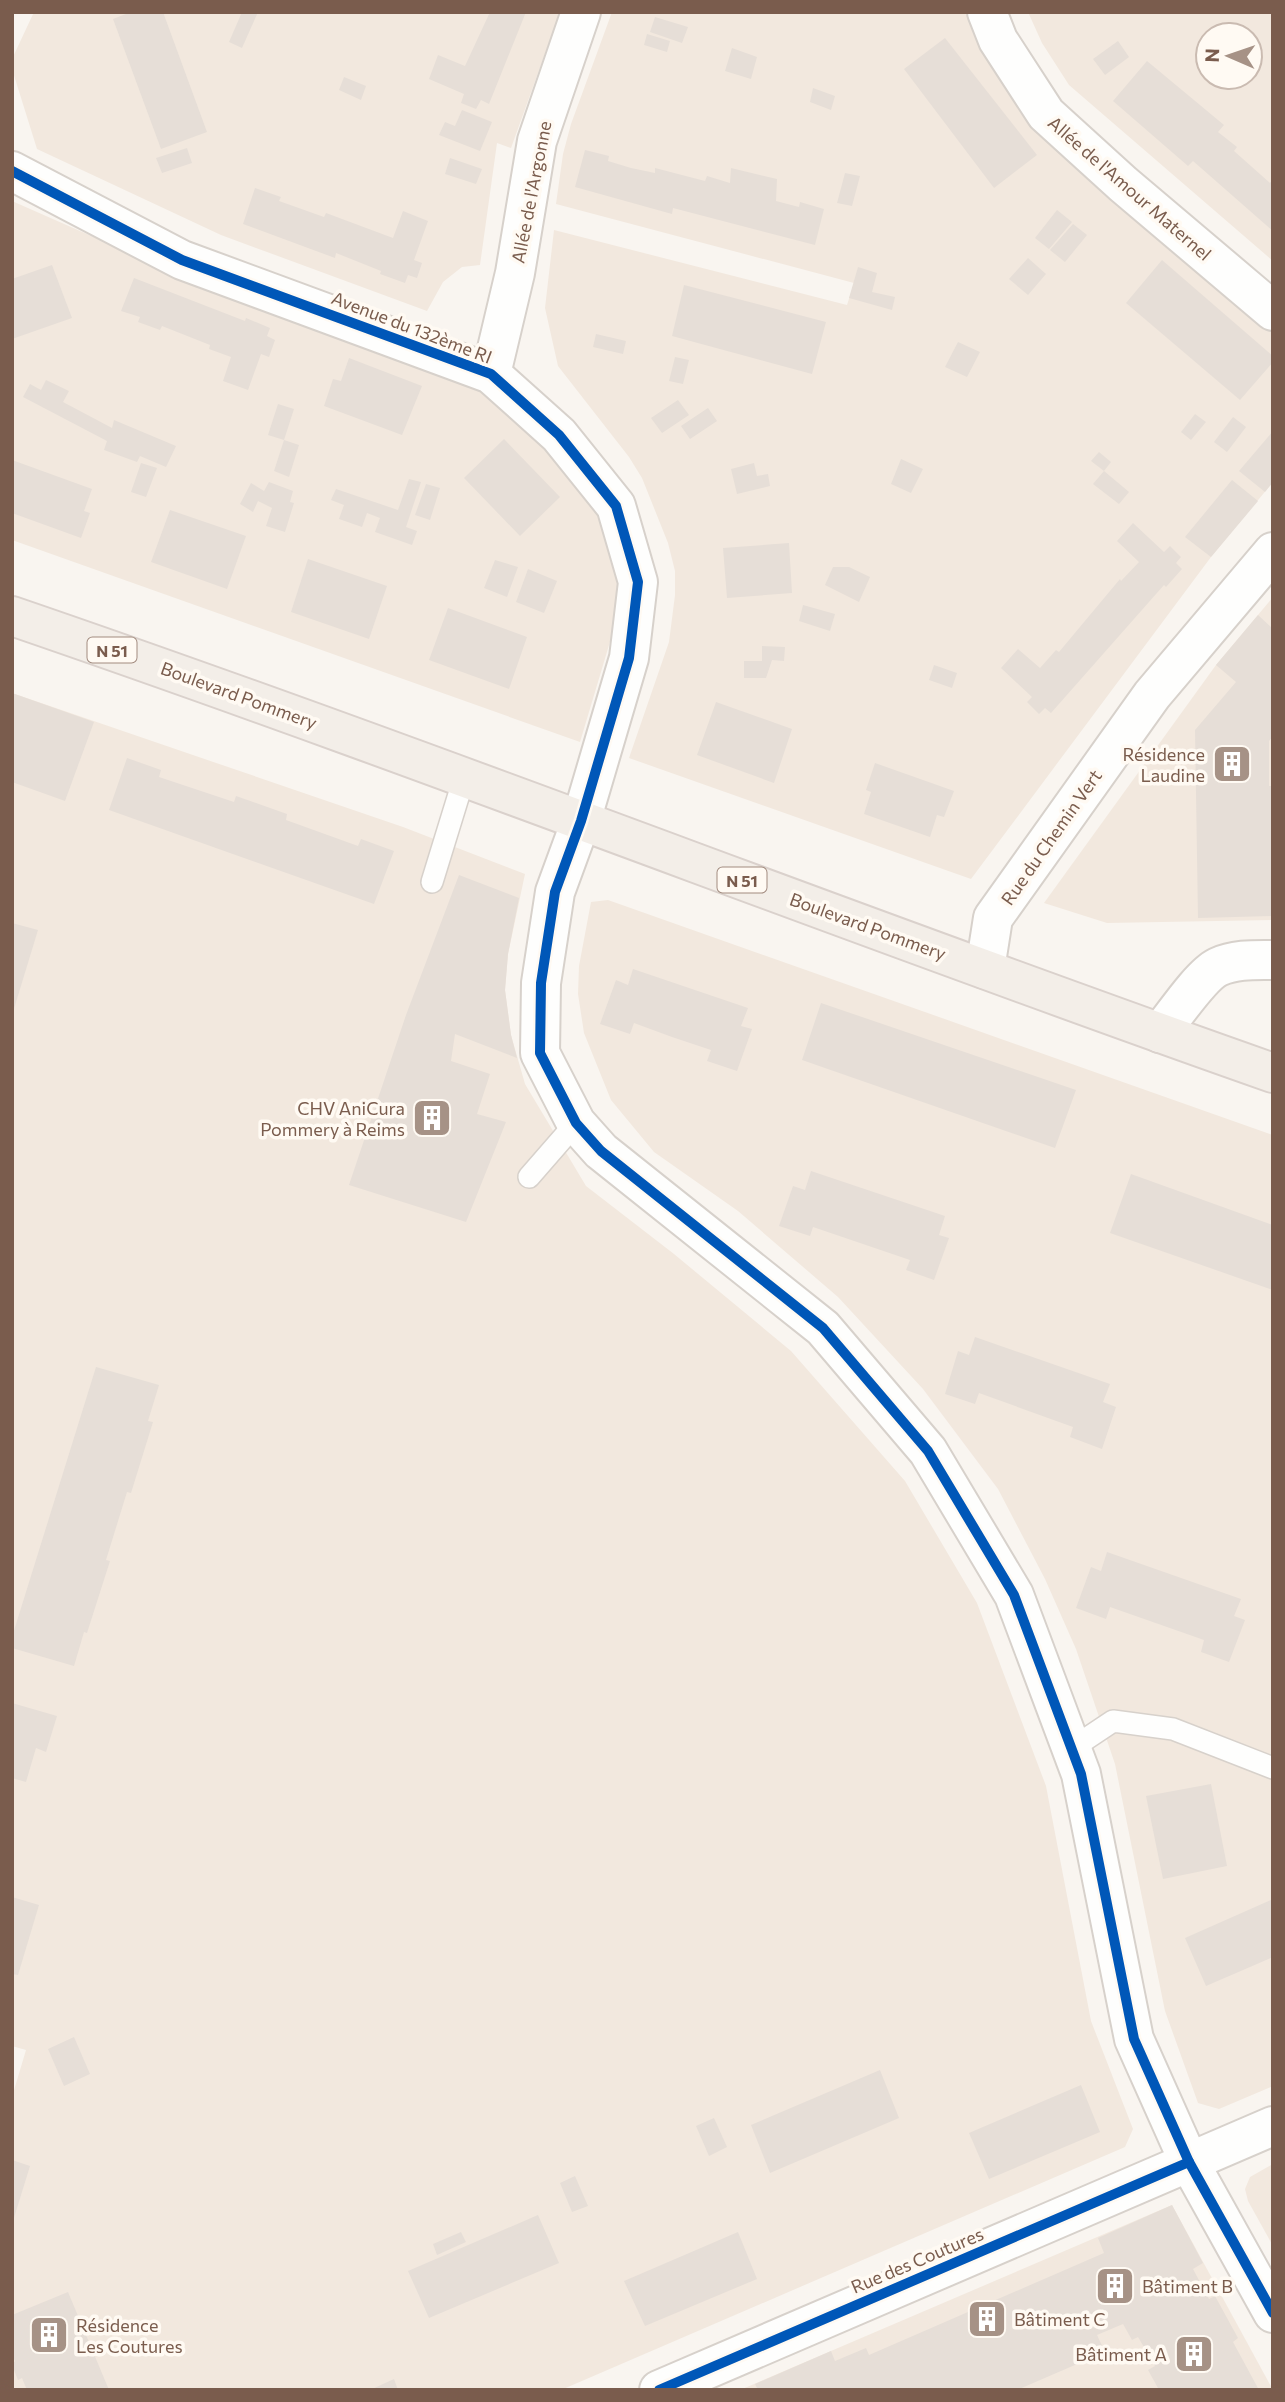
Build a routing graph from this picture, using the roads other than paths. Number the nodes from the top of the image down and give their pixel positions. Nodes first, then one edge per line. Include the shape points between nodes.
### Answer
1 (581, 12) edge
2 (987, 12) edge
3 (12, 171) edge
4 (1273, 311) edge
5 (491, 374) junction
6 (1273, 552) edge
7 (12, 616) edge
8 (464, 778) junction
9 (581, 821) junction
10 (432, 882) dead end
11 (1273, 960) edge
12 (985, 969) junction
13 (1160, 1033) junction
14 (1273, 1073) edge
15 (576, 1123) junction
16 (529, 1177) dead end
17 (1071, 1749) junction
18 (1273, 1768) edge
19 (1273, 2126) edge
20 (1189, 2162) junction
21 (1273, 2313) edge
22 (659, 2390) edge

1 - 5 street, Allée de l'Argonne via 537,141 515,273
2 - 4 street, Allée de l'Amour Maternel via 998,40 1046,114
3 - 5 street, Avenue du 132ème RI via 182,260
5 - 9 street, Avenue du 132ème RI via 559,435 616,506 638,582 629,658
6 - 12 street, Rue du Chemin Vert via 1152,695 993,918
7 - 8 main road, Boulevard Pommery / N 51
8 - 9 main road, Boulevard Pommery / N 51
8 - 10 lane
9 - 12 main road, Boulevard Pommery / N 51
9 - 15 street, Avenue du 132ème RI via 555,892 541,997 540,1052
11 - 13 street via 1244,960 1217,968
12 - 13 main road, Boulevard Pommery / N 51
13 - 14 main road, Boulevard Pommery / N 51
15 - 16 lane
15 - 17 street, Avenue du 132ème RI via 601,1151 823,1328 928,1451 1014,1595
17 - 18 lane via 1114,1721 1173,1729
17 - 20 street, Avenue du 132ème RI via 1081,1774 1134,2039
19 - 20 street, Rue des Coutures
20 - 21 street, Avenue du 132ème RI
20 - 22 street, Rue des Coutures

